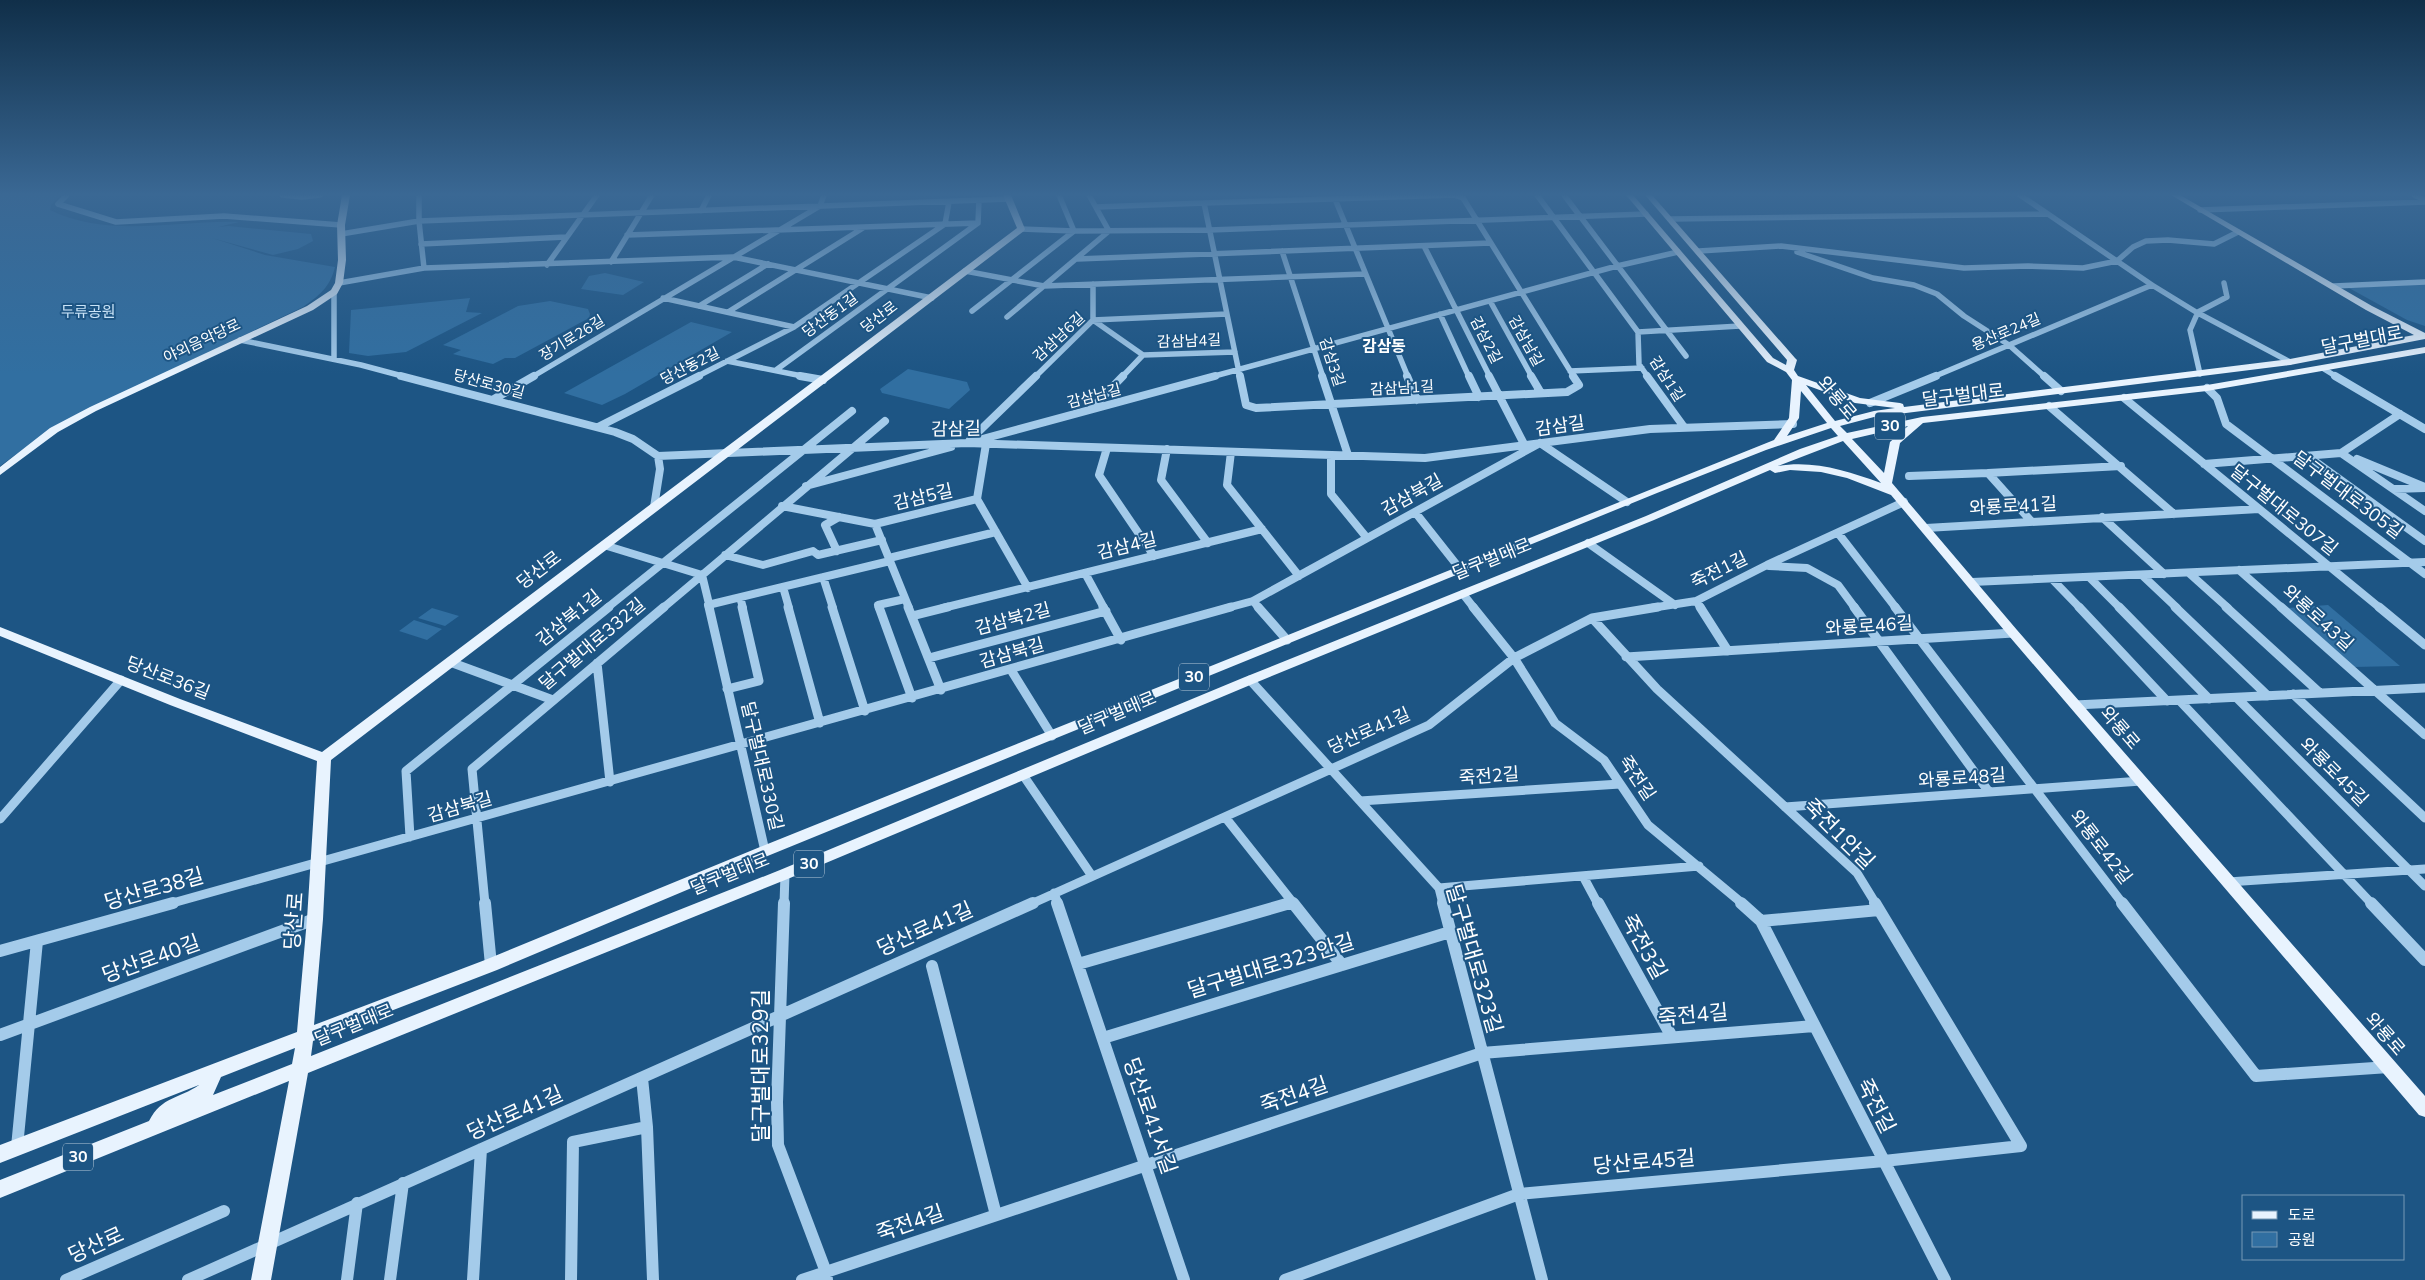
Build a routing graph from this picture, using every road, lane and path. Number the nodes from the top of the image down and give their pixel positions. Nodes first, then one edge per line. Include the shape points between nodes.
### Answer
1 (1214, 254) edge
2 (342, 255) edge
3 (422, 255) edge
4 (553, 255) edge
5 (616, 255) edge
6 (737, 255) edge
7 (820, 255) edge
8 (899, 255) edge
9 (935, 255) edge
10 (987, 255) edge
11 (1044, 255) edge
12 (1081, 255) edge
13 (1194, 255) edge
14 (1283, 255) edge
15 (1357, 255) edge
16 (1429, 255) edge
17 (1497, 255) edge
18 (1581, 255) edge
19 (1609, 255) edge
20 (1666, 255) edge
21 (1680, 255) edge
22 (1702, 255) edge
23 (1806, 255) edge
24 (1854, 255) edge
25 (2108, 255) edge
26 (2124, 255) edge
27 (2278, 255) edge
28 (733, 257) junction
29 (1076, 259) junction
30 (2117, 261) junction
31 (612, 262) junction
32 (768, 264) junction
33 (546, 265) junction
34 (1617, 266) junction
35 (424, 268) junction
36 (796, 270) junction
37 (965, 271) junction
38 (1594, 272) junction
39 (1365, 274) junction
40 (1290, 277) junction
41 (1220, 279) junction
42 (1012, 280) junction
43 (2425, 282) edge
44 (339, 283) junction
45 (858, 283) junction
46 (2224, 283) dead end
47 (1093, 284) junction
48 (2152, 285) junction
49 (1044, 286) junction
50 (2334, 286) junction
51 (888, 289) junction
52 (334, 292) junction
53 (1521, 292) junction
54 (663, 298) junction
55 (932, 298) junction
56 (1490, 301) junction
57 (699, 306) junction
58 (1457, 310) junction
59 (972, 311) dead end
60 (728, 312) junction
61 (2198, 313) junction
62 (1227, 314) junction
63 (1440, 314) junction
64 (1007, 317) dead end
65 (1093, 320) junction
66 (794, 326) junction
67 (1740, 326) junction
68 (1388, 329) junction
69 (1667, 331) junction
70 (1638, 332) junction
71 (240, 340) junction
72 (2425, 340) edge
73 (2009, 345) junction
74 (1314, 349) junction
75 (1235, 352) junction
76 (1143, 355) junction
77 (1686, 356) dead end
78 (334, 359) junction
79 (727, 361) junction
80 (2290, 362) junction
81 (1642, 368) junction
82 (1238, 369) junction
83 (776, 370) junction
84 (1789, 370) junction
85 (2324, 370) junction
86 (1570, 371) junction
87 (2200, 374) junction
88 (1797, 378) junction
89 (823, 380) junction
90 (2207, 388) junction
91 (2062, 391) junction
92 (1541, 394) junction
93 (1501, 395) junction
94 (1479, 396) junction
95 (2124, 398) junction
96 (494, 399) junction
97 (1417, 400) junction
98 (1870, 403) junction
99 (1332, 404) junction
100 (2049, 406) junction
101 (1091, 410) junction
102 (852, 411) dead end
103 (1922, 414) junction
104 (2400, 414) junction
105 (885, 421) dead end
106 (1832, 423) junction
107 (1793, 424) junction
108 (598, 427) junction
109 (1684, 427) junction
110 (2425, 429) edge
111 (1845, 437) junction
112 (967, 443) junction
113 (1540, 443) junction
114 (1774, 443) junction
115 (986, 444) junction
116 (1524, 446) junction
117 (852, 447) junction
118 (1107, 448) junction
119 (804, 449) junction
120 (1167, 450) junction
121 (726, 452) junction
122 (1231, 452) junction
123 (2341, 452) junction
124 (1331, 455) junction
125 (1348, 455) junction
126 (658, 456) junction
127 (2309, 457) junction
128 (2275, 460) junction
129 (2204, 464) junction
130 (2120, 466) junction
131 (0, 472) edge
132 (1988, 473) junction
133 (1909, 476) dead end
134 (1749, 477) junction
135 (806, 486) junction
136 (1891, 487) junction
137 (2425, 487) edge
138 (2394, 489) junction
139 (978, 499) junction
140 (1627, 502) junction
141 (1904, 502) junction
142 (782, 506) junction
143 (654, 507) junction
144 (2259, 509) junction
145 (2425, 511) edge
146 (1415, 512) junction
147 (2174, 514) junction
148 (839, 517) junction
149 (2102, 517) junction
150 (2031, 521) junction
151 (875, 524) junction
152 (1926, 528) junction
153 (1262, 529) junction
154 (996, 532) junction
155 (1838, 533) junction
156 (1368, 538) junction
157 (882, 540) junction
158 (2425, 541) edge
159 (1208, 543) junction
160 (1588, 543) junction
161 (604, 545) junction
162 (837, 551) junction
163 (725, 555) junction
164 (1154, 556) junction
165 (889, 560) junction
166 (2425, 562) edge
167 (663, 563) junction
168 (2410, 563) junction
169 (1767, 566) junction
170 (2328, 566) junction
171 (1460, 569) junction
172 (2240, 570) junction
173 (1085, 573) junction
174 (2189, 573) junction
175 (702, 574) junction
176 (2164, 574) junction
177 (2425, 574) edge
178 (2142, 575) junction
179 (1299, 576) junction
180 (823, 577) junction
181 (2090, 578) junction
182 (2052, 579) junction
183 (1972, 582) junction
184 (783, 587) junction
185 (1028, 588) junction
186 (1463, 594) junction
187 (1397, 596) junction
188 (740, 597) junction
189 (905, 599) junction
190 (1253, 601) junction
191 (1696, 601) junction
192 (708, 605) junction
193 (1675, 605) junction
194 (1106, 611) junction
195 (912, 616) junction
196 (1592, 618) junction
197 (1387, 624) junction
198 (2, 633) edge
199 (2013, 633) junction
200 (1920, 639) junction
201 (1121, 640) junction
202 (1287, 640) junction
203 (1880, 642) junction
204 (2425, 645) edge
205 (1728, 651) junction
206 (1626, 657) junction
207 (929, 658) junction
208 (1514, 658) junction
209 (450, 662) junction
210 (597, 663) junction
211 (1011, 670) junction
212 (121, 680) junction
213 (1250, 680) junction
214 (512, 685) junction
215 (2425, 688) edge
216 (727, 689) junction
217 (941, 690) junction
218 (2374, 690) junction
219 (2320, 693) junction
220 (2293, 694) junction
221 (2268, 696) junction
222 (912, 698) junction
223 (2237, 698) junction
224 (2209, 699) junction
225 (553, 700) junction
226 (2179, 700) junction
227 (2167, 701) junction
228 (2076, 705) junction
229 (865, 711) junction
230 (820, 723) junction
231 (2425, 735) edge
232 (1052, 736) junction
233 (740, 746) junction
234 (324, 758) junction
235 (1331, 769) junction
236 (1023, 775) junction
237 (2141, 781) junction
238 (610, 782) junction
239 (1620, 784) junction
240 (2035, 789) junction
241 (1989, 792) junction
242 (1360, 801) junction
243 (1785, 807) junction
244 (1225, 816) junction
245 (2425, 818) edge
246 (0, 819) edge
247 (477, 819) junction
248 (410, 837) junction
249 (765, 851) junction
250 (318, 863) junction
251 (1699, 866) junction
252 (2425, 869) edge
253 (2409, 870) junction
254 (785, 874) junction
255 (2344, 874) junction
256 (1092, 876) junction
257 (1583, 876) junction
258 (2228, 882) junction
259 (2425, 886) edge
260 (1438, 888) junction
261 (1054, 893) junction
262 (1292, 902) junction
263 (1878, 910) junction
264 (315, 919) junction
265 (1761, 922) junction
266 (1450, 932) junction
267 (37, 941) junction
268 (937, 945) joint
269 (0, 951) edge
270 (2425, 960) edge
271 (491, 964) junction
272 (1078, 964) junction
273 (1342, 965) junction
274 (932, 966) dead end
275 (780, 1016) junction
276 (28, 1024) junction
277 (1814, 1026) junction
278 (0, 1035) edge
279 (305, 1037) junction
280 (1672, 1037) junction
281 (1103, 1038) junction
282 (1482, 1052) junction
283 (2389, 1067) junction
284 (300, 1070) junction
285 (213, 1072) junction
286 (642, 1078) junction
287 (2425, 1109) edge
288 (156, 1126) junction
289 (647, 1127) junction
290 (2021, 1146) joint
291 (17, 1147) junction
292 (480, 1149) junction
293 (0, 1154) edge
294 (1884, 1161) junction
295 (1146, 1165) junction
296 (403, 1183) junction
297 (0, 1189) edge
298 (1519, 1194) junction
299 (357, 1203) junction
300 (224, 1211) dead end
301 (996, 1215) junction
302 (268, 1242) junction
303 (827, 1276) edge
304 (66, 1280) edge
305 (188, 1280) edge
306 (261, 1280) edge
307 (347, 1280) edge
308 (390, 1280) edge
309 (473, 1280) edge
310 (572, 1280) edge
311 (653, 1280) edge
312 (802, 1280) edge
313 (1184, 1280) edge
314 (1285, 1280) edge
315 (1542, 1280) edge
316 (1945, 1280) edge

1 - 41 street, 감삼남4길
2 - 44 main road, 야외음악당로
3 - 35 street
4 - 33 street
5 - 31 street
6 - 28 street, 장기로26길
7 - 36 street
8 - 45 street, 당산동2길
9 - 51 street, 당산동1길
10 - 37 main road, 당산로
11 - 42 street
12 - 29 street
13 - 29 street
14 - 40 street, 감삼3길
15 - 39 street
16 - 58 street, 감삼2길
17 - 53 street
18 - 38 street
19 - 34 street
20 - 34 street, 감삼남길
21 - 67 main road, 와룡로
22 - 84 main road, 와룡로 via 1792,360
23 - 73 street via 1874,278 1914,285 1938,294 1964,316
24 - 30 street via 1964,268 2083,268
25 - 30 street
26 - 30 street
27 - 50 main road
28 - 31 street
28 - 32 street
28 - 54 street, 장기로26길
29 - 49 street
30 - 48 street
31 - 33 street
32 - 36 street
32 - 57 street
33 - 35 street
34 - 38 street, 감삼남길
34 - 69 street
35 - 44 street
36 - 45 street
36 - 60 street
37 - 42 street
37 - 55 main road, 당산로
38 - 53 street, 감삼남길
38 - 70 street
39 - 40 street
39 - 68 street
40 - 41 street
40 - 74 street, 감삼3길
41 - 47 street
41 - 62 street, 감삼남4길
42 - 49 street
42 - 59 street
43 - 50 street
44 - 52 main road, 야외음악당로
45 - 51 street
45 - 66 street, 당산동2길
46 - 61 street via 2227,297
47 - 49 street
47 - 65 street
48 - 61 street
48 - 73 street, 용산로24길
49 - 64 street
50 - 72 main road
51 - 55 street
51 - 83 street, 당산동1길
52 - 71 main road, 야외음악당로 via 310,308
52 - 78 street
53 - 56 street, 감삼남길
53 - 86 street
54 - 57 street
54 - 96 street, 장기로26길
55 - 89 main road, 당산로
56 - 58 street, 감삼남길
56 - 92 street, 감삼남길
57 - 60 street
58 - 63 street, 감삼남길
58 - 93 street, 감삼2길
60 - 66 street
61 - 80 street
61 - 87 street via 2190,330
62 - 65 street, 감삼남6길
62 - 75 street, 감삼남4길
63 - 68 street, 감삼남길
63 - 94 street
65 - 76 street
65 - 112 street, 감삼남6길
66 - 79 street, 당산동2길
67 - 69 street
67 - 84 main road, 와룡로 via 1770,360
68 - 74 street, 감삼남길
68 - 97 street
69 - 70 street
69 - 77 street
70 - 81 street, 감삼1길 via 1639,364
71 - 78 street, 당산로30길
71 - 131 main road, 야외음악당로 via 93,408 54,430
72 - 80 main road, 달구벌대로 / 30
72 - 85 main road, 달구벌대로 / 30
73 - 91 street
73 - 98 street, 용산로24길
74 - 82 street, 감삼남길
74 - 99 street, 감삼3길
75 - 76 street, 감삼남4길
75 - 82 street, 감삼남4길
76 - 101 street
78 - 96 street, 당산로30길
79 - 83 street
79 - 108 street, 당산동2길
80 - 87 main road, 달구벌대로 / 30
81 - 86 street
81 - 109 street, 감삼1길
82 - 99 street, 감삼남1길 via 1246,405 1256,408
82 - 101 street, 감삼남길
83 - 89 street
84 - 88 main road, 와룡로
85 - 90 main road, 달구벌대로 / 30
85 - 104 street
86 - 92 street, 감삼남1길 via 1578,385 1567,392
87 - 91 main road, 달구벌대로 / 30
88 - 98 main road via 1847,398
88 - 106 main road, 와룡로
88 - 107 main road via 1797,413
89 - 121 main road, 당산로
90 - 95 main road, 달구벌대로 / 30
90 - 128 street, 달구벌대로305길 via 2217,398 2226,424
91 - 103 main road, 달구벌대로 / 30
92 - 93 street, 감삼남1길
93 - 94 street, 감삼남1길
93 - 116 street, 감삼2길
94 - 97 street, 감삼남1길
95 - 100 main road, 달구벌대로 / 30
95 - 129 street, 달구벌대로307길
96 - 108 street, 당산로30길
97 - 99 street, 감삼남1길
98 - 103 main road
99 - 125 street, 감삼3길
100 - 103 main road, 달구벌대로 / 30
100 - 130 street
101 - 112 street, 감삼남길
102 - 119 street
103 - 106 main road, 달구벌대로 / 30 via 1874,414
103 - 111 main road, 달구벌대로 / 30
103 - 136 main road via 1895,442
104 - 110 street
104 - 123 street
105 - 117 street, 달구벌대로332길
106 - 111 main road, 와룡로
106 - 114 main road, 달구벌대로 / 30
107 - 109 street, 감삼길
107 - 114 main road
108 - 126 street, 당산로30길 via 633,439
109 - 113 street, 감삼길
111 - 134 main road, 달구벌대로 / 30 via 1804,451
111 - 136 main road, 와룡로
112 - 115 street, 감삼길
112 - 117 street, 감삼길
112 - 135 street, 감삼남길
113 - 116 street, 감삼길
113 - 140 street
113 - 146 street, 감삼북길
114 - 140 main road, 달구벌대로 / 30
115 - 118 street, 감삼길
115 - 139 street, 감삼5길
116 - 125 street, 감삼길 via 1425,458
117 - 119 street, 감삼길
117 - 135 street, 달구벌대로332길
118 - 120 street, 감삼길
118 - 164 street via 1099,475
119 - 121 street, 감삼길
119 - 167 street, 감삼북1길
120 - 122 street, 감삼길
120 - 159 street via 1161,480
121 - 126 street
121 - 143 main road, 당산로
122 - 124 street, 감삼길
122 - 153 street via 1227,485
123 - 127 street
123 - 137 street
123 - 138 street
124 - 125 street, 감삼길
124 - 156 street via 1331,494
126 - 143 street via 660,469
127 - 128 street
127 - 158 street
128 - 129 street, 달구벌대로305길
128 - 168 street, 달구벌대로305길
129 - 144 street, 달구벌대로307길
130 - 132 street
130 - 147 street
132 - 133 street
132 - 150 street
134 - 136 main road via 1802,466
134 - 160 main road, 달구벌대로 / 30
135 - 142 street, 달구벌대로332길
136 - 141 main road, 와룡로
137 - 138 street
138 - 145 street
139 - 151 street, 감삼5길
139 - 154 street, 감삼5길
140 - 171 main road, 달구벌대로 / 30
141 - 152 main road, 와룡로
141 - 155 street
142 - 148 street
142 - 163 street, 달구벌대로332길
143 - 161 main road, 당산로
144 - 147 street, 와룡로41길
144 - 170 street, 달구벌대로307길
146 - 156 street, 감삼북길
146 - 171 street, 달구벌대로
147 - 149 street, 와룡로41길
148 - 151 street
148 - 162 street via 825,525
149 - 150 street, 와룡로41길
149 - 176 street
150 - 152 street, 와룡로41길
151 - 157 street
152 - 183 main road, 와룡로
153 - 159 street, 감삼4길
153 - 179 street
154 - 165 street
154 - 185 street, 감삼5길
155 - 169 street
155 - 200 street, 와룡로42길
156 - 179 street, 감삼북길
157 - 162 street
157 - 165 street
159 - 164 street, 감삼4길
160 - 186 main road, 달구벌대로 / 30
160 - 193 street
161 - 167 street
161 - 209 main road, 당산로
162 - 163 street via 818,555 813,551 763,565
163 - 175 street, 달구벌대로332길
164 - 173 street, 감삼4길
165 - 180 street
165 - 189 street
166 - 168 street, 와룡로43길
167 - 175 street
167 - 214 street, 감삼북1길
168 - 170 street, 와룡로43길
168 - 177 street, 달구벌대로305길
169 - 191 street, 죽전1길
169 - 203 street, 죽전1길 via 1807,568 1838,585
170 - 172 street, 와룡로43길
170 - 204 street, 달구벌대로307길
171 - 187 main road, 달구벌대로 / 30
172 - 174 street, 와룡로43길
172 - 218 street, 와룡로43길
173 - 185 street, 감삼4길
173 - 194 street
174 - 176 street, 와룡로43길
174 - 219 street
175 - 192 street
175 - 210 street, 달구벌대로332길
176 - 178 street, 와룡로43길
178 - 181 street, 와룡로43길
178 - 221 street
179 - 190 street, 감삼북길
180 - 184 street
180 - 229 street
181 - 182 street, 와룡로43길
181 - 224 street
182 - 183 street, 와룡로43길
182 - 227 street
183 - 199 main road, 와룡로
184 - 188 street
184 - 230 street
185 - 195 street, 감삼4길
186 - 197 main road, 달구벌대로 / 30
186 - 208 street, 죽전길
187 - 197 main road via 1407,608 1387,617
187 - 202 main road, 달구벌대로 / 30
188 - 192 street
188 - 216 street, 달구벌대로330길 via 759,681
189 - 195 street
189 - 222 street via 878,606
190 - 201 street, 감삼북길
190 - 202 street
191 - 193 street, 죽전1길
191 - 205 street
192 - 216 street, 달구벌대로330길
193 - 196 street, 죽전1길
194 - 201 street
194 - 207 street, 감삼북2길
195 - 207 street
196 - 206 street, 죽전1안길
196 - 208 street, 죽전1길
197 - 213 main road, 달구벌대로 / 30
198 - 212 main road, 당산로36길
199 - 200 street, 와룡로46길
199 - 228 main road, 와룡로
200 - 203 street, 와룡로46길
200 - 240 street, 와룡로42길
201 - 211 street, 감삼북길
202 - 232 main road, 달구벌대로 / 30
203 - 205 street, 와룡로46길
203 - 241 street, 죽전1길
205 - 206 street, 와룡로46길
206 - 243 street, 죽전1안길
207 - 217 street
208 - 235 street, 당산로41길 via 1429,725
208 - 239 street, 죽전길 via 1555,723 1604,760
209 - 214 street
209 - 234 main road, 당산로
210 - 225 street, 달구벌대로332길
210 - 238 street
211 - 217 street, 감삼북길
211 - 232 street
212 - 234 main road, 당산로36길
212 - 246 street
213 - 235 street, 달구벌대로323길
213 - 236 main road, 달구벌대로 / 30
214 - 225 street
214 - 248 street, 감삼북1길 via 406,771
215 - 218 street
216 - 233 street, 달구벌대로330길
217 - 222 street, 감삼북길
218 - 219 street
218 - 231 street
219 - 220 street
220 - 221 street
220 - 245 street, 와룡로45길
221 - 223 street
222 - 229 street, 감삼북길
223 - 224 street
223 - 253 street, 와룡로45길
224 - 226 street
225 - 247 street, 달구벌대로332길 via 472,769
226 - 227 street
226 - 255 street
227 - 228 street
228 - 237 main road, 와룡로
229 - 230 street, 감삼북길
230 - 233 street, 감삼북길
232 - 249 main road, 달구벌대로 / 30
233 - 238 street, 감삼북길
233 - 249 street, 달구벌대로330길
234 - 250 main road, 당산로
235 - 242 street, 달구벌대로323길
235 - 244 street, 당산로41길
236 - 254 main road, 달구벌대로 / 30
236 - 256 street
237 - 240 street, 와룡로48길
237 - 258 main road, 와룡로
238 - 247 street, 감삼북길
239 - 242 street, 죽전2길
239 - 251 street, 죽전길 via 1648,825
240 - 241 street, 와룡로48길
240 - 283 street, 와룡로42길 via 2256,1076
241 - 243 street, 와룡로48길
242 - 260 street, 달구벌대로323길
243 - 263 street, 죽전1안길 via 1857,874
244 - 256 street, 당산로41길
244 - 262 street
247 - 248 street, 감삼북길
247 - 271 street, 달구벌대로332길
248 - 250 street, 감삼북길
249 - 271 main road, 달구벌대로 / 30
250 - 264 main road, 당산로
250 - 267 street, 당산로38길
251 - 257 street
251 - 265 street, 죽전길
252 - 253 street
253 - 255 street
253 - 259 street, 와룡로45길
254 - 275 street, 달구벌대로329길
254 - 284 main road, 달구벌대로 / 30
255 - 258 street
255 - 270 street
256 - 261 street, 당산로41길
257 - 260 street
257 - 280 street, 죽전3길
258 - 283 main road, 와룡로
260 - 266 street, 달구벌대로323길
261 - 268 street, 당산로41길
261 - 272 street, 당산로41서길
262 - 272 street
262 - 273 street
263 - 265 street
263 - 290 street, 죽전1안길
264 - 276 street, 당산로40길
264 - 279 main road, 당산로
265 - 277 street, 죽전길
266 - 273 street, 달구벌대로323안길
266 - 282 street, 달구벌대로323길
267 - 269 street, 당산로38길
267 - 276 street
268 - 275 street, 당산로41길
271 - 279 main road, 달구벌대로 / 30
272 - 281 street, 당산로41서길
273 - 281 street, 달구벌대로323안길
274 - 301 street, 당산로41길
275 - 286 street, 당산로41길
275 - 303 street, 달구벌대로329길 via 778,1145
276 - 278 street, 당산로40길
276 - 291 street
277 - 280 street, 죽전4길
277 - 294 street, 죽전길
279 - 284 main road, 당산로
279 - 285 main road, 달구벌대로 / 30
280 - 282 street, 죽전4길
281 - 295 street, 당산로41서길
282 - 295 street, 죽전4길
282 - 298 street, 달구벌대로323길
283 - 287 main road, 와룡로
284 - 288 main road, 달구벌대로 / 30
284 - 302 main road, 당산로
285 - 288 main road via 214,1081 209,1088 201,1095 171,1107 162,1114
285 - 291 main road, 달구벌대로 / 30
286 - 289 street
286 - 292 street, 당산로41길
288 - 297 main road, 달구벌대로 / 30
289 - 310 street via 573,1142
289 - 311 street
290 - 294 street, 당산로45길
291 - 293 main road, 달구벌대로 / 30
292 - 296 street, 당산로41길
292 - 309 street
294 - 298 street, 당산로45길
294 - 316 street, 죽전길
295 - 301 street, 죽전4길
295 - 313 street, 당산로41서길
296 - 299 street, 당산로41길
296 - 308 street
298 - 314 street, 당산로45길
298 - 315 street, 달구벌대로323길
299 - 302 street, 당산로41길
299 - 307 street
300 - 304 street, 당산로
301 - 303 street, 죽전4길
302 - 305 street
302 - 306 main road, 당산로
303 - 312 street, 죽전4길

